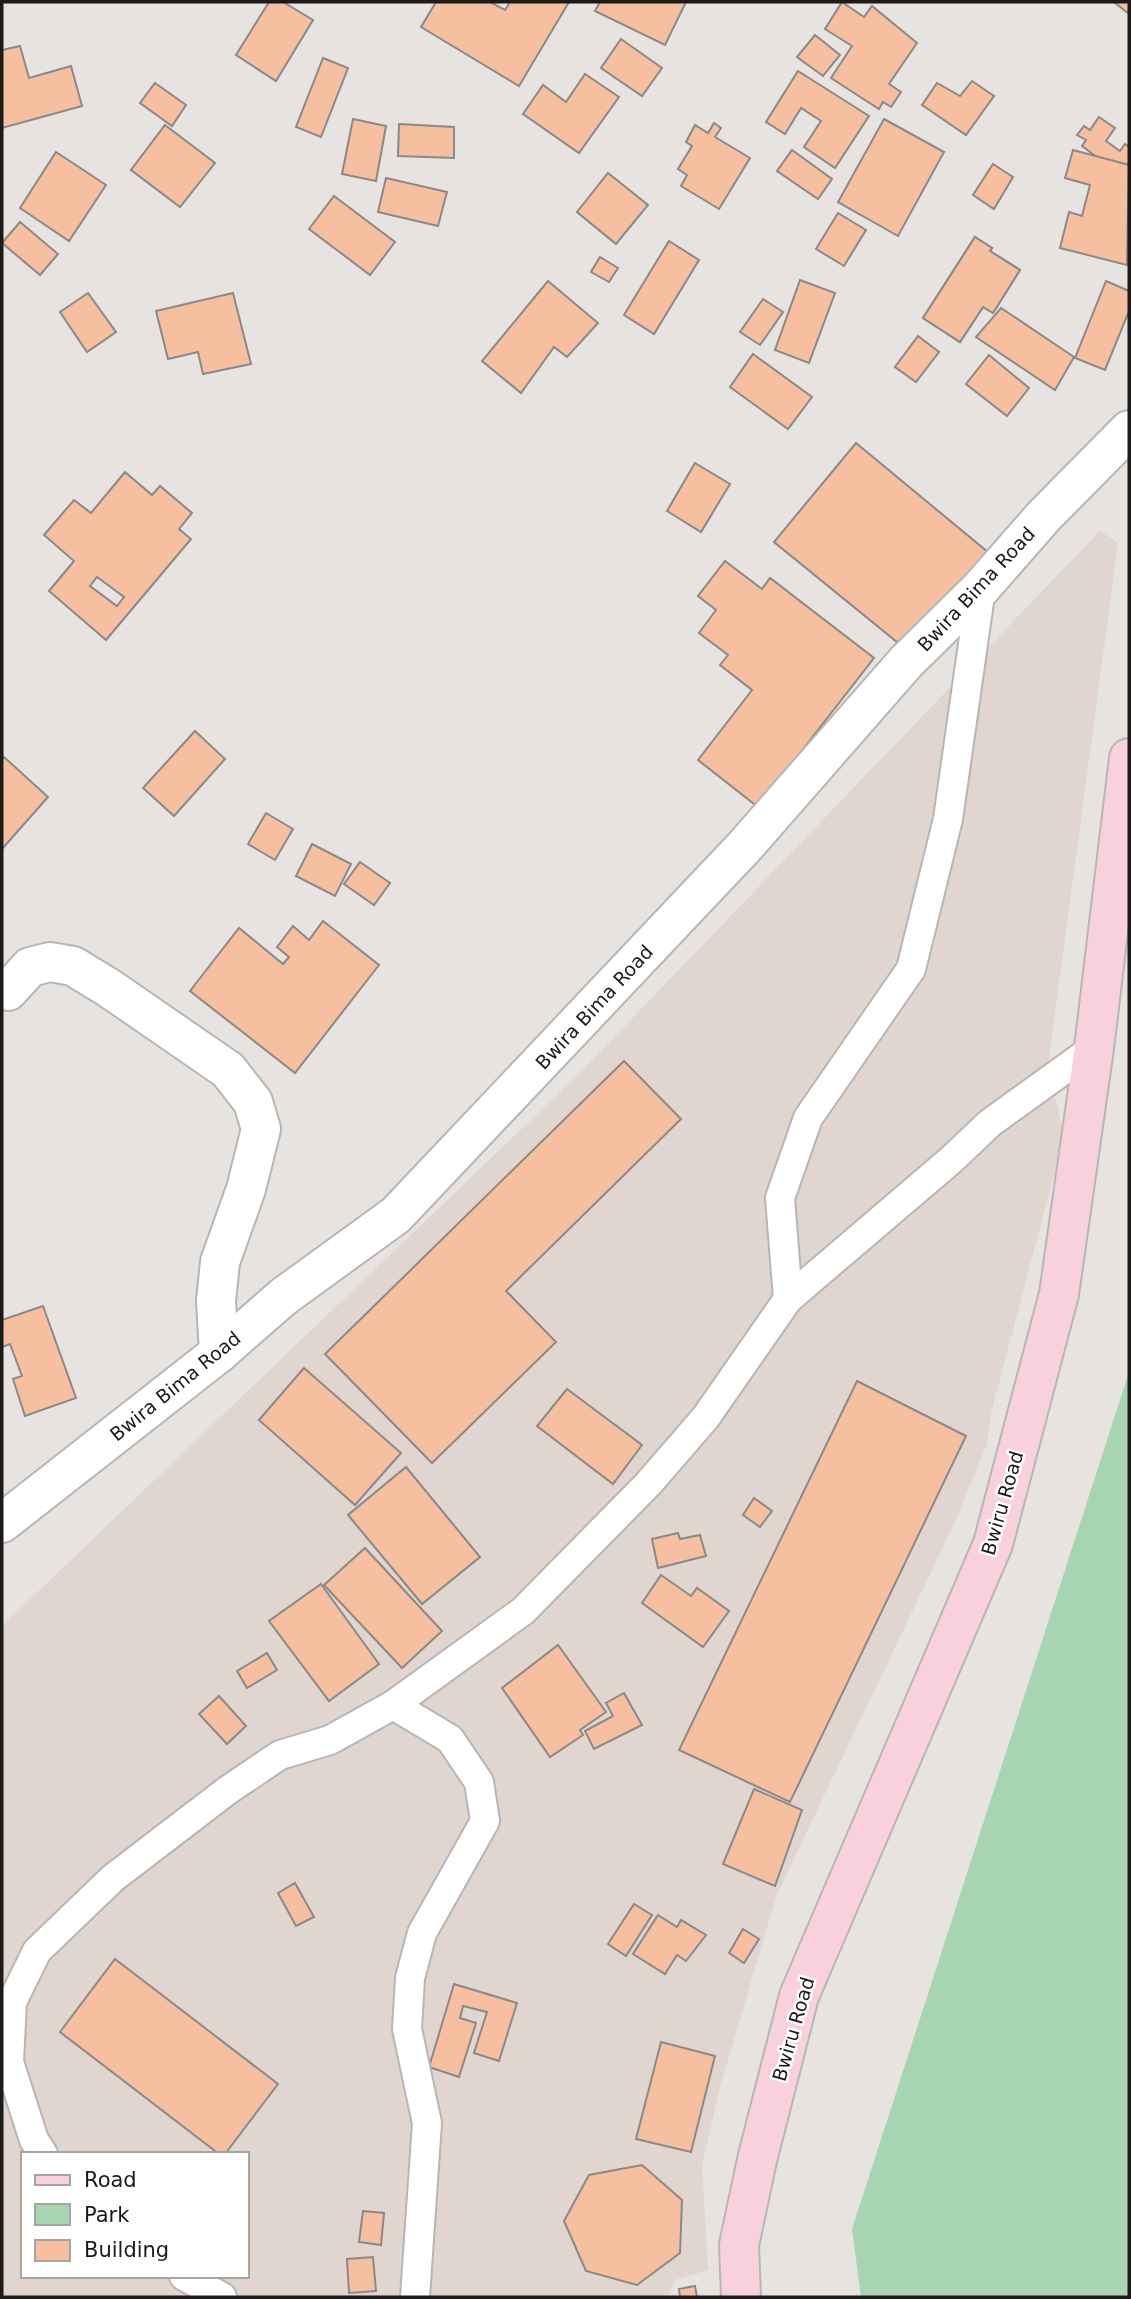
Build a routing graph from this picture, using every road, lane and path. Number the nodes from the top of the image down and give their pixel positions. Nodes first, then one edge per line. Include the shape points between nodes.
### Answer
1 (1129, 430) edge
2 (981, 588) junction
3 (1129, 758) edge
4 (8, 991) dead end
5 (1094, 1048) junction
6 (788, 1299) junction
7 (219, 1353) junction
8 (2, 1523) edge
9 (393, 1705) junction
10 (42, 2152) edge
11 (188, 2278) edge
12 (222, 2297) edge
13 (415, 2297) edge
14 (741, 2297) edge

1 - 2 street, Bwira Bima Road
2 - 6 lane via 948,819 911,969 808,1118 780,1198
2 - 7 street, Bwira Bima Road via 906,662 745,845 396,1215 283,1297
3 - 5 main road, Bwiru Road
4 - 7 street via 30,967 50,962 73,966 228,1070 253,1102 261,1129 220,1262 216,1301
5 - 6 lane via 990,1123
5 - 14 main road, Bwiru Road via 1059,1294 993,1544 799,1996 740,2245
6 - 9 lane via 706,1417 649,1483 523,1611
7 - 8 street, Bwira Bima Road
9 - 10 lane via 330,1740 280,1755 228,1790 113,1878 37,1951 12,2002 9,2062
9 - 13 lane via 450,1739 479,1782 485,1821 422,1934 410,1978 407,2029 427,2123
11 - 12 lane

